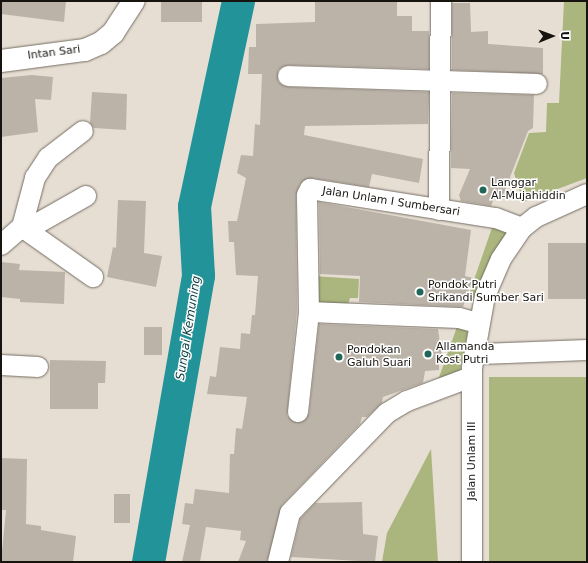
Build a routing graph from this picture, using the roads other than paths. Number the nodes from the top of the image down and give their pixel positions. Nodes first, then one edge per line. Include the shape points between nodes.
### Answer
1 (134, 1) edge
2 (441, 1) edge
3 (1, 61) edge
4 (288, 76) dead end
5 (441, 79) junction
6 (538, 84) dead end
7 (83, 131) dead end
8 (587, 194) edge
9 (86, 196) dead end
10 (439, 210) junction
11 (522, 228) junction
12 (24, 229) junction
13 (1, 245) edge
14 (93, 277) dead end
15 (309, 312) junction
16 (478, 323) junction
17 (587, 350) edge
18 (475, 364) junction
19 (1, 365) edge
20 (38, 367) dead end
21 (298, 412) dead end
22 (278, 562) edge
23 (472, 562) edge

1 - 3 street, Intan Sari via 113,33 101,43 85,50
2 - 5 street
4 - 5 street
5 - 6 street
5 - 10 street
7 - 12 street via 42,166 35,178
8 - 11 street via 536,217
9 - 12 street
10 - 11 street, Jalan Unlam I Sumbersari via 496,218
10 - 15 street, Jalan Unlam I Sumbersari via 310,189 307,195
11 - 16 street, Jalan Unlam III via 494,273
12 - 13 street
12 - 14 street
15 - 16 street via 459,318
15 - 21 street, Jalan Unlam I Sumbersari
16 - 18 street, Jalan Unlam III
17 - 18 street
18 - 22 street via 401,403 382,418 290,513
18 - 23 street, Jalan Unlam III
19 - 20 street

